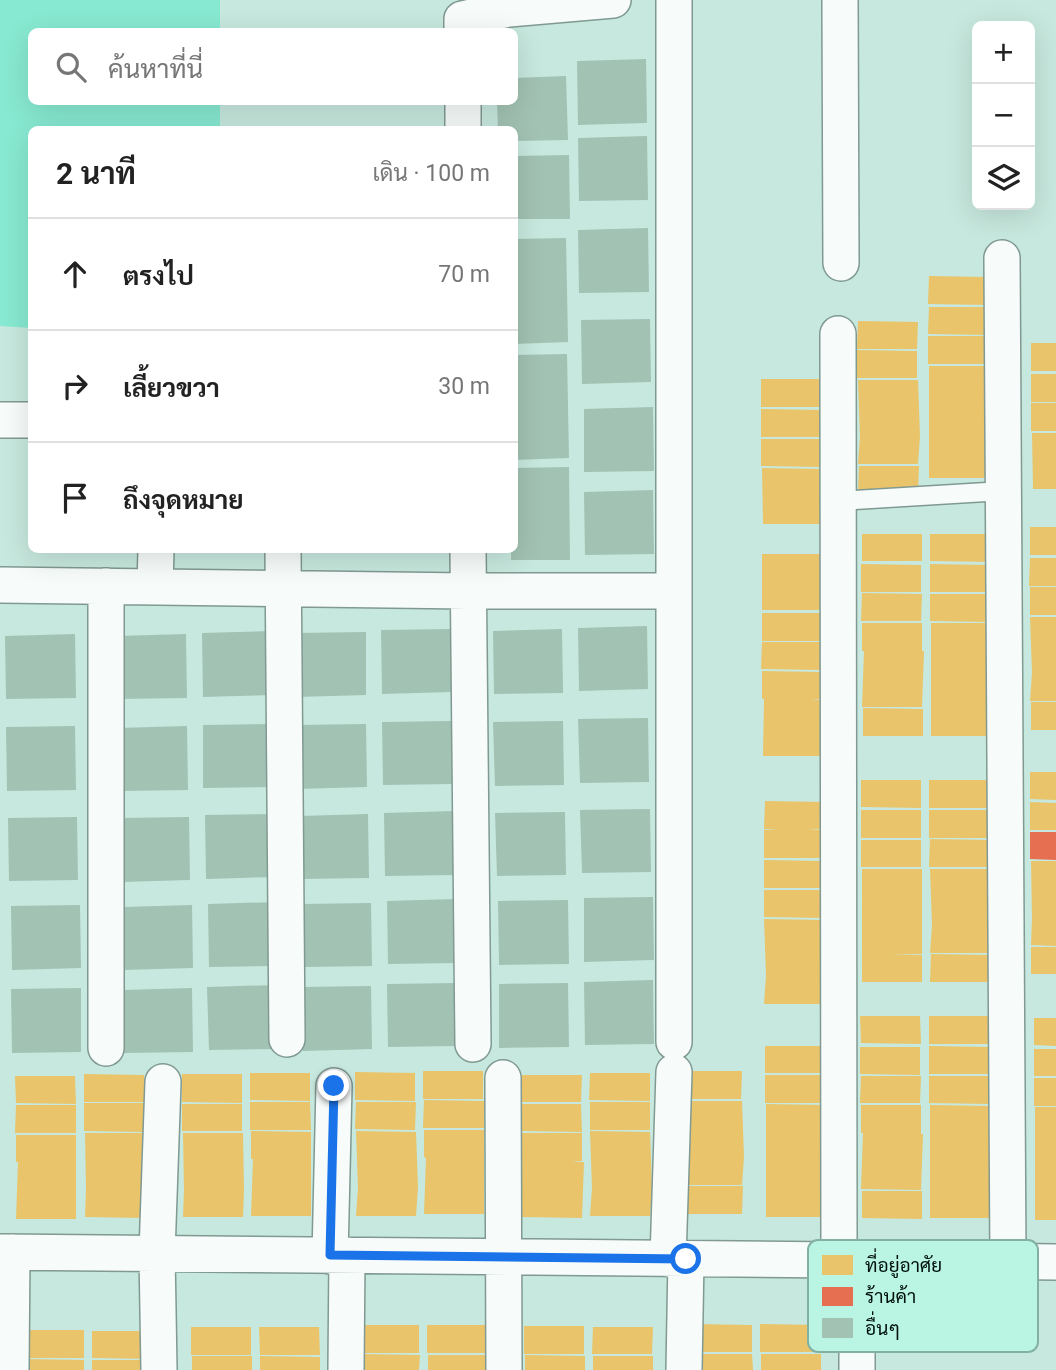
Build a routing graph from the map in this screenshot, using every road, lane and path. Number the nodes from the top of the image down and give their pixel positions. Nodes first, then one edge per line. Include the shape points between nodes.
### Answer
1 (613, 0) edge
2 (674, 0) edge
3 (840, 0) edge
4 (509, 4) edge
5 (462, 28) edge
6 (463, 105) edge
7 (463, 126) edge
8 (1002, 258) dead end
9 (841, 263) dead end
10 (838, 334) dead end
11 (0, 420) edge
12 (28, 420) edge
13 (1003, 491) junction
14 (838, 500) junction
15 (156, 553) edge
16 (283, 553) edge
17 (468, 553) edge
18 (0, 585) edge
19 (106, 586) junction
20 (155, 587) junction
21 (283, 588) junction
22 (468, 591) junction
23 (674, 591) junction
24 (287, 1040) dead end
25 (473, 1044) dead end
26 (106, 1048) dead end
27 (503, 1078) dead end
28 (163, 1082) dead end
29 (334, 1086) dead end
30 (848, 1240) edge
31 (1008, 1240) edge
32 (6, 1252) edge
33 (158, 1253) junction
34 (339, 1255) junction
35 (502, 1257) junction
36 (677, 1259) junction
37 (808, 1260) edge
38 (1038, 1262) edge
39 (1056, 1262) edge
40 (856, 1352) edge
41 (10, 1370) edge
42 (159, 1370) edge
43 (346, 1370) edge
44 (504, 1370) edge
45 (684, 1370) edge
46 (857, 1370) edge

1 - 4 street
2 - 23 street
3 - 9 street
4 - 5 street via 462,19
6 - 7 street
8 - 13 street
10 - 14 street
11 - 12 street
13 - 14 lane
13 - 31 street
14 - 30 street
15 - 20 street
16 - 21 street
17 - 22 street
18 - 19 street
19 - 20 street
19 - 26 street
20 - 21 street
21 - 22 street
21 - 24 street
22 - 23 street
22 - 25 street
23 - 36 street
27 - 35 street
28 - 33 street
29 - 34 street
32 - 33 street
32 - 41 street
33 - 34 street
33 - 42 street
34 - 35 street
34 - 43 street
35 - 36 street
35 - 44 street
36 - 37 street
36 - 45 street
38 - 39 street
40 - 46 street

